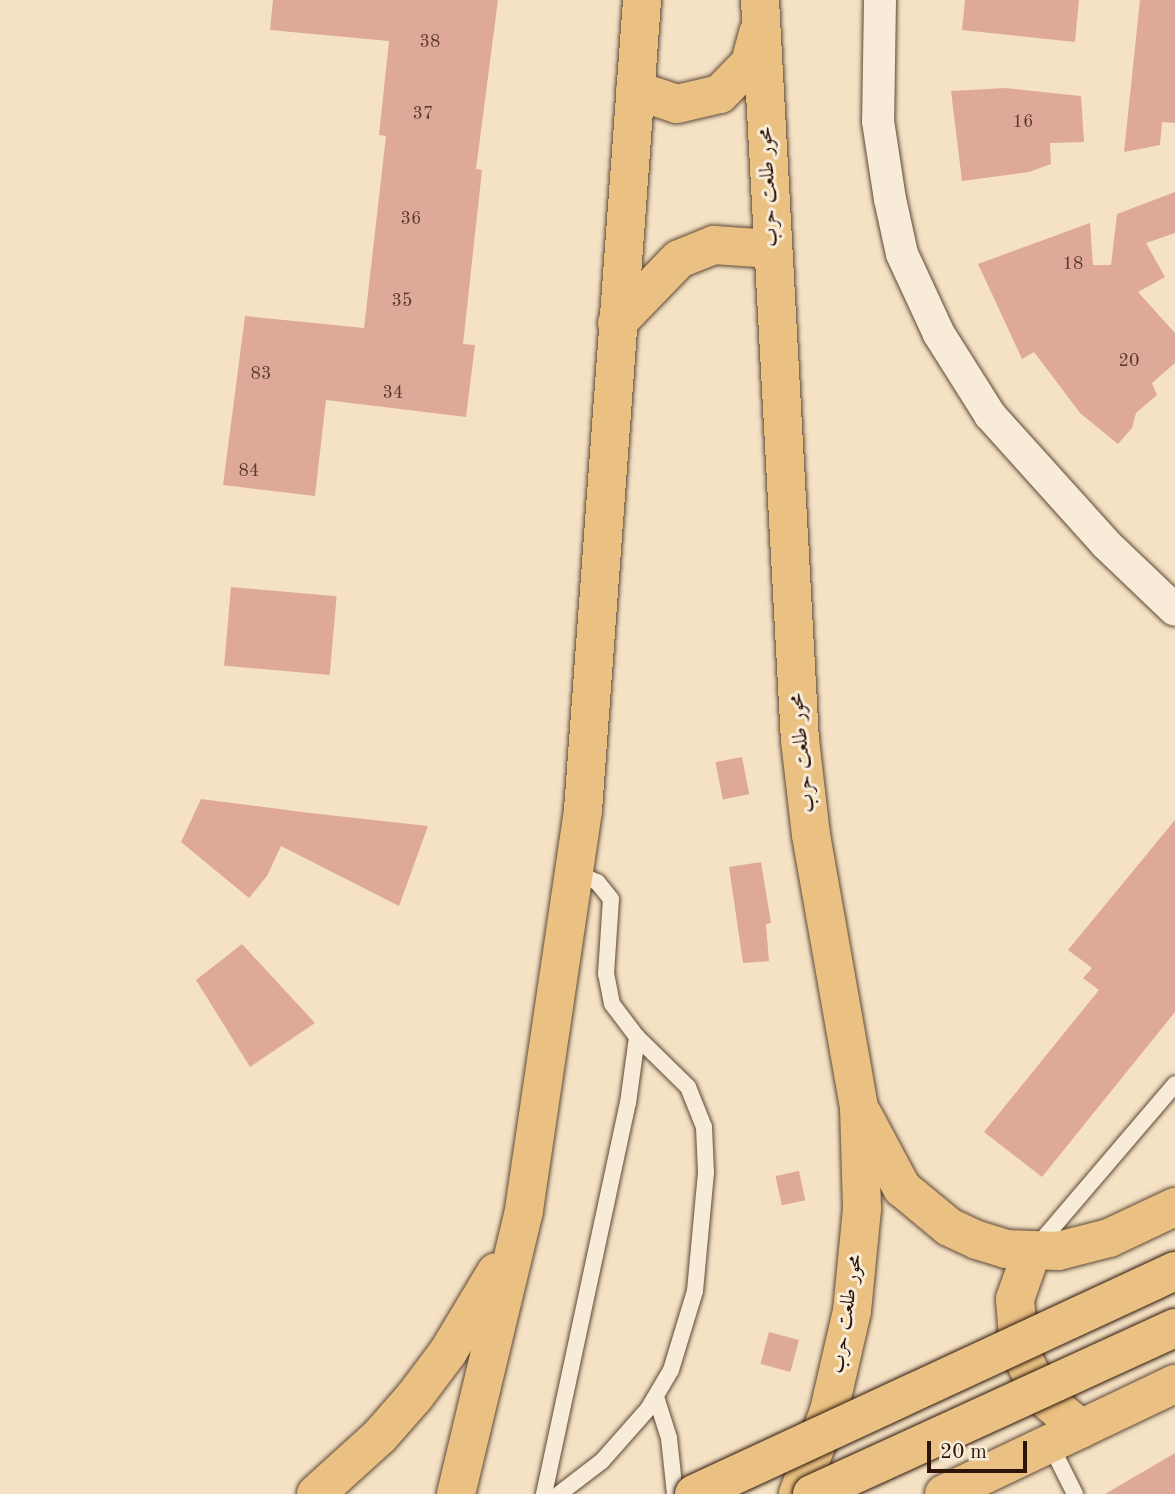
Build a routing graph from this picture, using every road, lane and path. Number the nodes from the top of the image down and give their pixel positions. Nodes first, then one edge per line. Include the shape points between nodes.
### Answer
1 (642, 0) edge
2 (880, 0) edge
3 (760, 10) edge
4 (635, 90) junction
5 (772, 249) junction
6 (617, 323) junction
7 (1175, 610) edge
8 (573, 872) junction
9 (636, 1037) junction
10 (1175, 1084) edge
11 (859, 1107) junction
12 (1175, 1207) edge
13 (524, 1210) junction
14 (1032, 1251) junction
15 (1175, 1271) edge
16 (1175, 1328) edge
17 (1175, 1384) edge
18 (656, 1397) junction
19 (1066, 1437) junction
20 (316, 1494) edge
21 (456, 1494) edge
22 (544, 1494) edge
23 (559, 1494) edge
24 (675, 1494) edge
25 (694, 1494) edge
26 (798, 1494) edge
27 (812, 1494) edge
28 (944, 1494) edge
29 (1074, 1494) edge

1 - 4 main road
2 - 7 street via 878,121 890,199 902,254 939,334 990,415 1106,544
3 - 4 main road via 750,63 720,94 677,104
3 - 5 main road, محور طلعت حرب
4 - 6 main road
5 - 6 main road via 714,246 679,259
5 - 11 main road, محور طلعت حرب via 800,740 811,835
6 - 8 main road via 583,810
8 - 9 lane via 597,882 611,899 607,989
8 - 13 main road
9 - 18 lane via 688,1087 704,1127 706,1148 695,1291 681,1345
9 - 22 lane via 628,1103
10 - 14 lane
11 - 14 main road via 902,1188 924,1210 977,1240
11 - 26 main road, محور طلعت حرب via 862,1209 852,1311 829,1411
12 - 14 main road via 1084,1246
13 - 20 main road via 477,1307 448,1352 380,1436
13 - 21 main road
14 - 19 main road via 1015,1299 1019,1350
15 - 25 main road, bridge
16 - 27 main road, bridge
17 - 19 main road
18 - 23 lane via 602,1461
18 - 24 lane via 669,1438
19 - 28 main road
19 - 29 lane

